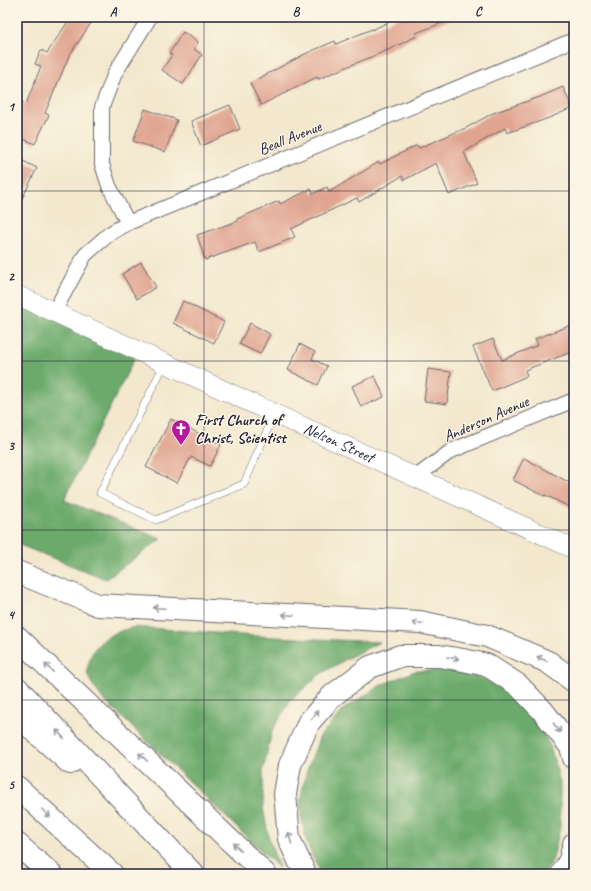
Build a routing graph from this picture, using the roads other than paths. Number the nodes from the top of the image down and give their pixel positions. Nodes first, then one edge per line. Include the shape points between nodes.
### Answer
1 (150, 17) edge
2 (574, 40) edge
3 (128, 223) junction
4 (17, 295) edge
5 (54, 312) junction
6 (165, 363) junction
7 (574, 400) edge
8 (275, 414) junction
9 (416, 477) junction
10 (574, 549) edge
11 (17, 572) edge
12 (17, 637) edge
13 (574, 681) edge
14 (17, 688) edge
15 (17, 715) edge
16 (574, 758) edge
17 (17, 787) edge
18 (17, 844) edge
19 (574, 844) edge
20 (17, 857) edge
21 (50, 874) edge
22 (112, 874) edge
23 (193, 874) edge
24 (265, 874) edge
25 (305, 874) edge
26 (562, 874) edge

1 - 3 street via 115,73 102,107 102,164 109,186
2 - 3 street, Beall Avenue
3 - 5 street, Beall Avenue via 109,234 86,255
4 - 5 street, Nelson Street
5 - 6 street, Nelson Street
6 - 8 street, Nelson Street
6 - 8 lane via 100,493 156,520 244,484
7 - 9 street, Anderson Avenue via 451,451
8 - 9 street, Nelson Street
9 - 10 street, Nelson Street
13 -> 11 highway via 548,662 487,636 427,624 98,605
24 -> 12 highway
23 -> 14 highway
15 - 23 highway
25 -> 16 highway via 289,839 285,794 290,765 309,722 332,696 370,667 400,656 439,656 487,665 518,685 542,710 571,747
17 -> 22 highway
18 - 21 highway
19 - 26 highway via 570,860
20 - 21 highway

